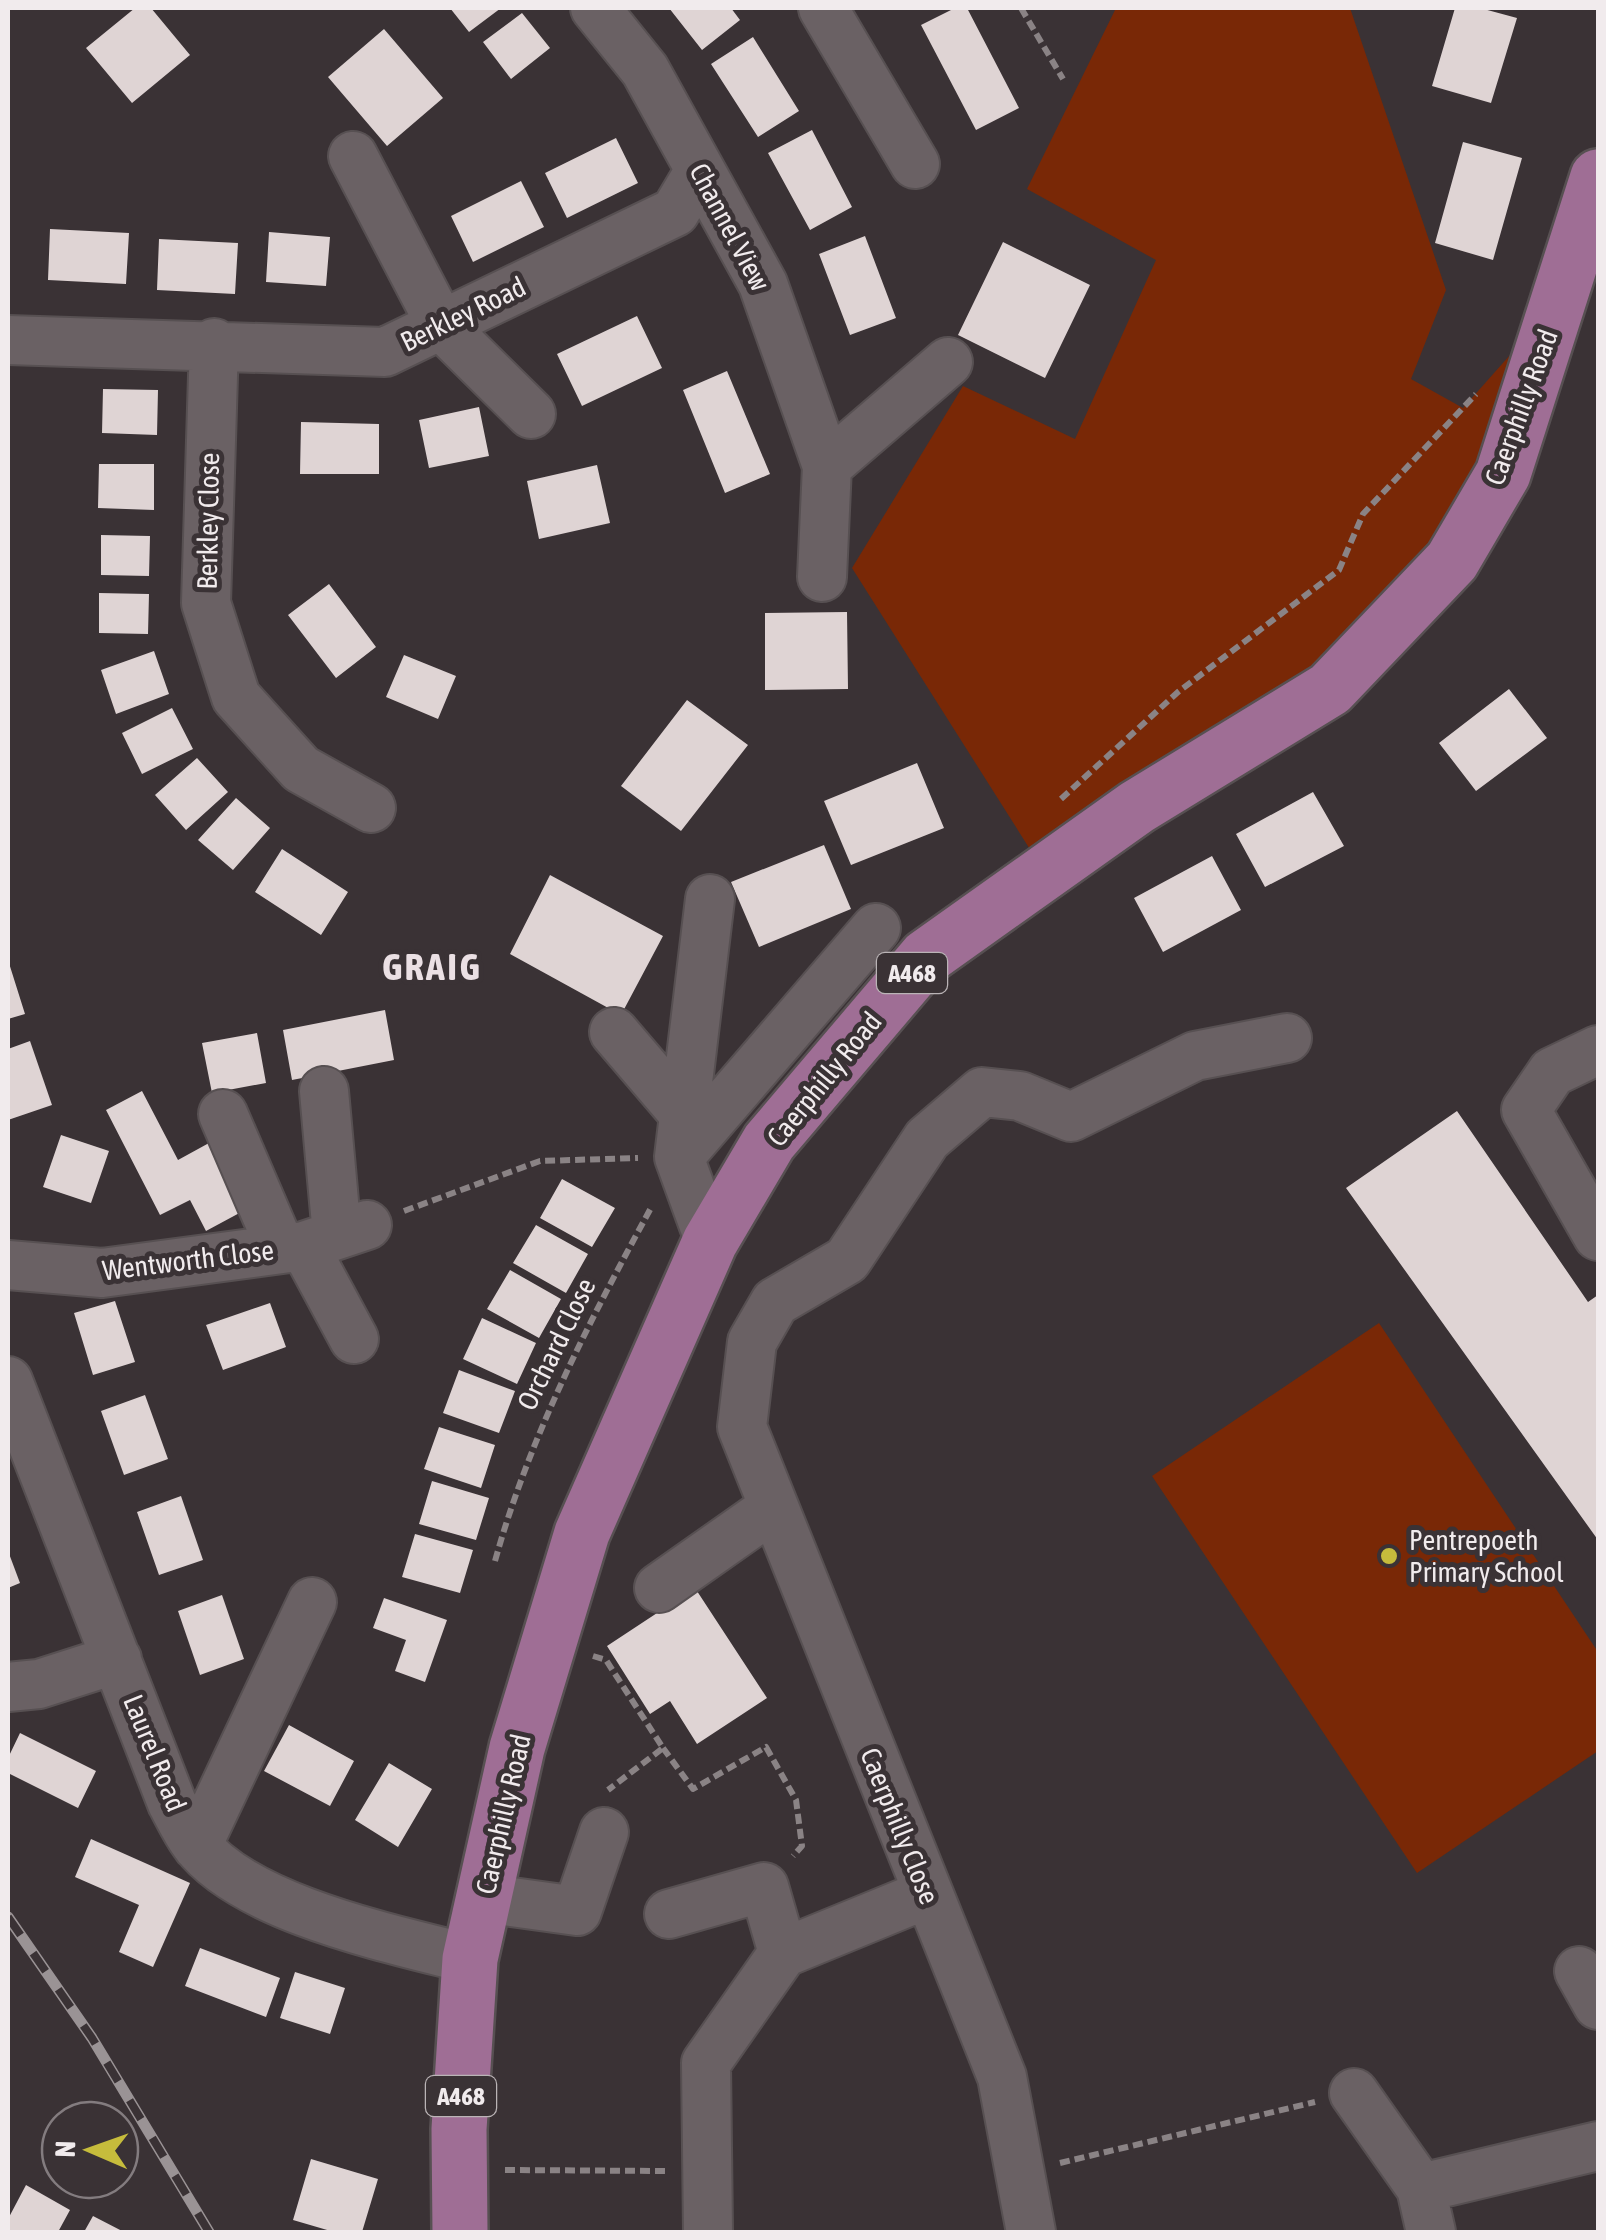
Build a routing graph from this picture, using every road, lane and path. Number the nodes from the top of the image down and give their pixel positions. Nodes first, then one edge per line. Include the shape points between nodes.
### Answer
1 (596, 8) edge
2 (823, 8) edge
3 (1021, 8) edge
4 (1063, 79) dead end
5 (353, 156) dead end
6 (915, 164) dead end
7 (700, 170) junction
8 (1598, 177) edge
9 (442, 325) junction
10 (8, 340) edge
11 (214, 343) junction
12 (948, 362) dead end
13 (1487, 382) dead end
14 (531, 414) dead end
15 (827, 466) junction
16 (822, 577) dead end
17 (371, 808) dead end
18 (1054, 808) dead end
19 (710, 899) dead end
20 (876, 928) dead end
21 (614, 1032) dead end
22 (1288, 1038) dead end
23 (1598, 1050) edge
24 (324, 1091) dead end
25 (223, 1114) dead end
26 (682, 1136) junction
27 (1598, 1236) edge
28 (322, 1239) junction
29 (710, 1242) junction
30 (8, 1265) edge
31 (354, 1339) dead end
32 (8, 1381) edge
33 (774, 1507) junction
34 (495, 1560) dead end
35 (659, 1588) dead end
36 (312, 1602) dead end
37 (118, 1659) junction
38 (606, 1660) dead end
39 (8, 1687) edge
40 (663, 1748) junction
41 (604, 1832) joint
42 (197, 1846) junction
43 (764, 1887) junction
44 (927, 1894) junction
45 (483, 1898) junction
46 (669, 1914) dead end
47 (784, 1953) junction
48 (470, 1959) junction
49 (1354, 2093) joint
50 (1598, 2146) edge
51 (459, 2169) junction
52 (707, 2171) junction
53 (1020, 2172) junction
54 (1426, 2210) edge
55 (460, 2232) edge
56 (708, 2232) edge
57 (1031, 2232) edge

1 - 7 street, Channel View via 645,70
2 - 6 street
3 - 4 path
5 - 9 street
7 - 9 street, Berkley Road via 676,212
7 - 15 street, Channel View via 763,284
8 - 29 main road, Caerphilly Road / A468 via 1502,474 1452,561 1330,690 1138,807 926,957 769,1142
9 - 11 street, Berkley Road via 384,352
9 - 14 street
10 - 11 street, Berkley Road
11 - 17 street, Berkley Close via 206,603 236,697 300,769
12 - 15 street
13 - 18 path via 1363,514 1339,570 1178,692
15 - 16 street
19 - 26 street
20 - 26 street
21 - 26 street
22 - 33 street, Caerphilly Close via 1196,1056 1071,1116 1020,1096 982,1092 926,1138 847,1260 775,1302 752,1342 742,1427
23 - 27 street via 1552,1072 1526,1110
24 - 28 street
25 - 28 street
26 - 28 path via 540,1161
26 - 29 street
26 - 34 path, Orchard Close via 540,1427
28 - 30 street, Wentworth Close via 102,1274
28 - 31 street
29 - 45 main road, Caerphilly Road / A468 via 582,1533 517,1748
32 - 37 street, Laurel Road
33 - 35 street
33 - 44 street, Caerphilly Close
36 - 42 street
37 - 39 street
37 - 42 street, Laurel Road via 172,1803
38 - 40 path
40 - 41 path via 608,1791
40 - 43 path via 693,1788 766,1748 796,1800 802,1846
41 - 45 street via 577,1911
42 - 48 street, Laurel Road via 242,1880 324,1920
43 - 46 street
43 - 47 street
44 - 47 street
44 - 53 street, Caerphilly Close via 1002,2077
45 - 48 main road, Caerphilly Road / A468
47 - 52 street via 706,2063
48 - 51 main road, Caerphilly Road / A468
49 - 53 path
49 - 54 street
50 - 54 street
51 - 52 path
51 - 55 main road, Caerphilly Road / A468
52 - 56 street
53 - 57 street, Caerphilly Close

